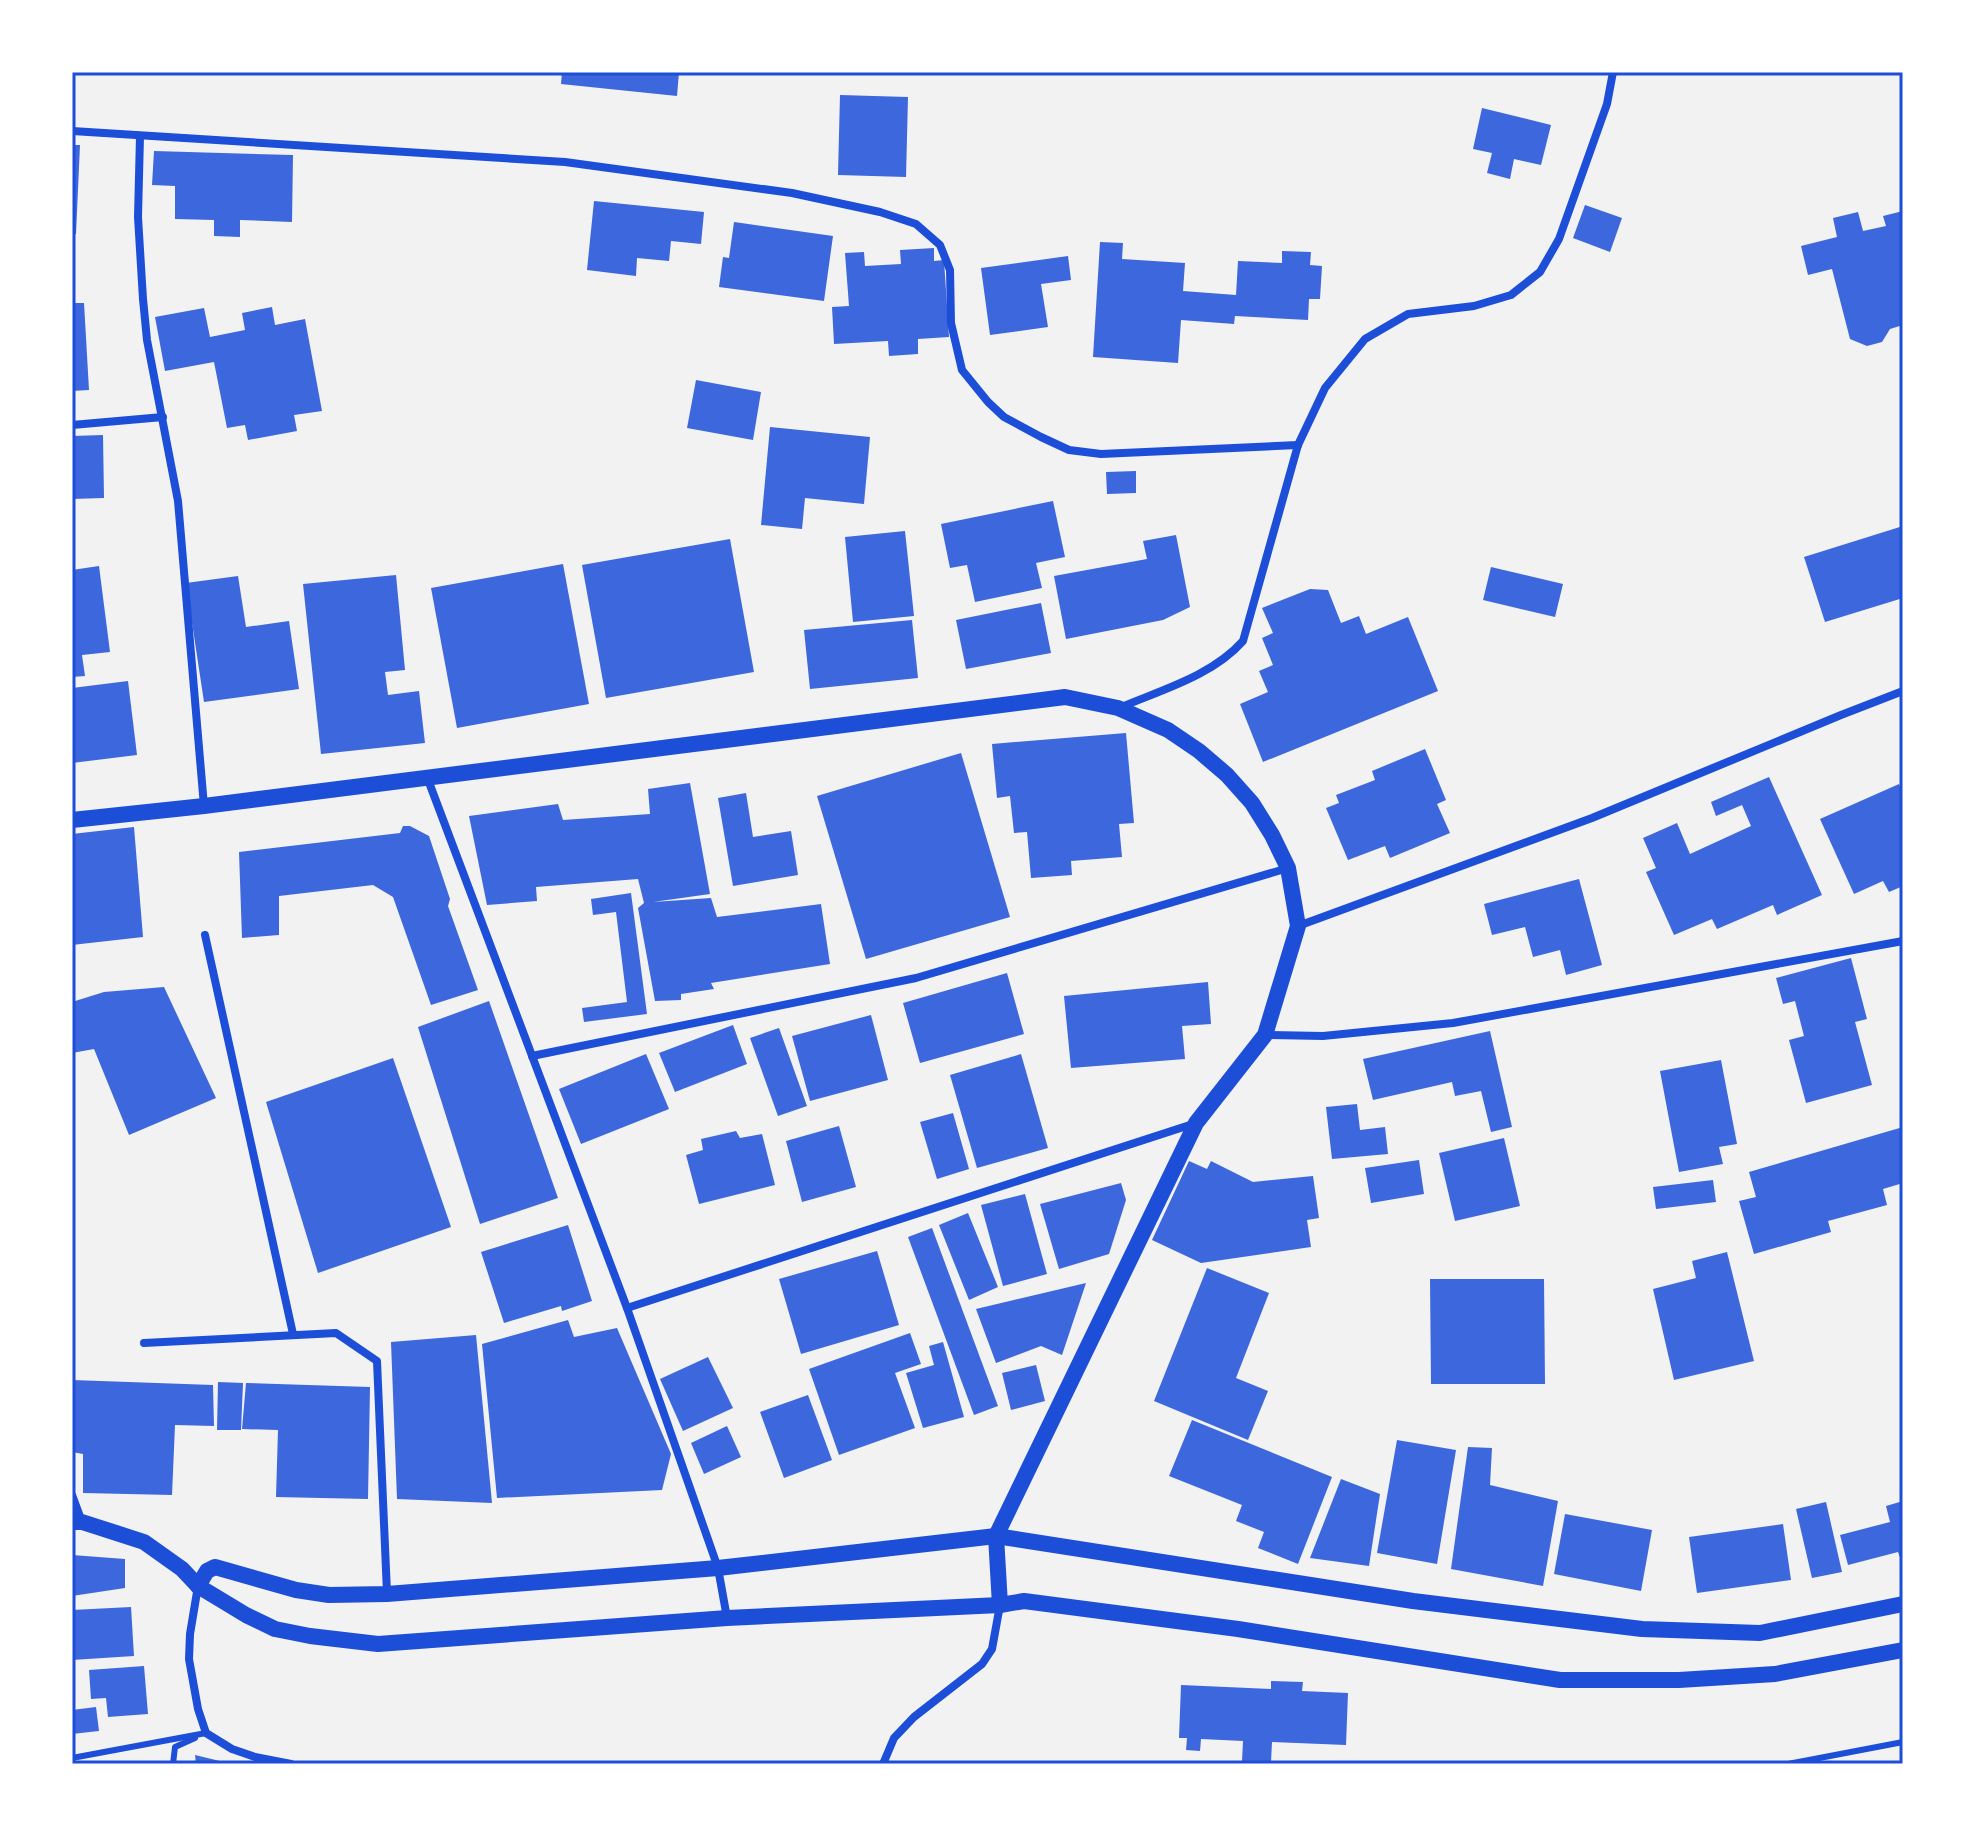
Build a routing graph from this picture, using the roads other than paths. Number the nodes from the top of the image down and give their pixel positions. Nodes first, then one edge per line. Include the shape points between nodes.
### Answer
1 (1613, 72) edge
2 (72, 131) edge
3 (140, 136) junction
4 (163, 417) junction
5 (72, 425) edge
6 (1298, 445) junction
7 (1903, 691) edge
8 (1118, 708) junction
9 (427, 776) junction
10 (204, 806) junction
11 (72, 820) edge
12 (1288, 868) junction
13 (1298, 926) junction
14 (205, 935) dead end
15 (1903, 941) edge
16 (1265, 1035) junction
17 (532, 1056) junction
18 (1196, 1123) junction
19 (627, 1308) junction
20 (293, 1334) junction
21 (144, 1343) dead end
22 (72, 1495) edge
23 (77, 1522) edge
24 (996, 1536) junction
25 (718, 1568) junction
26 (198, 1586) junction
27 (387, 1594) junction
28 (1903, 1604) edge
29 (1000, 1605) junction
30 (727, 1618) junction
31 (1903, 1650) edge
32 (206, 1733) junction
33 (1903, 1742) edge
34 (72, 1758) edge
35 (173, 1764) edge
36 (291, 1764) edge
37 (883, 1764) edge
38 (1788, 1764) edge

1 - 6 street via 1607,104 1559,239 1540,272 1511,295 1474,306 1408,314 1365,339 1325,388
2 - 3 street
3 - 4 street via 143,299
3 - 6 street via 565,162 792,193 880,212 916,224 940,245 950,270 951,323 962,370 1004,417 1069,450 1101,454
4 - 5 street
4 - 10 street via 178,501
6 - 8 street via 1243,641 1228,658
7 - 13 street via 1592,818
8 - 9 main road via 1065,697
8 - 12 main road via 1168,730 1227,775 1252,803
9 - 10 main road
9 - 17 street
10 - 11 main road
12 - 13 main road
12 - 17 street via 916,978
13 - 16 main road
14 - 20 street
15 - 16 street via 1453,1023 1323,1036
16 - 18 main road
17 - 19 street
18 - 19 street
18 - 24 main road
19 - 25 street
20 - 21 street
20 - 27 street via 336,1333 377,1361
22 - 23 street
23 - 26 main road via 144,1542
24 - 25 main road
24 - 28 main road via 1413,1601 1642,1629 1760,1633
24 - 29 main road
25 - 27 main road
25 - 30 street
26 - 27 main road via 215,1567 318,1593
26 - 30 main road via 275,1629 378,1644
26 - 32 street via 189,1659
29 - 30 main road
29 - 31 main road via 1024,1601 1145,1616 1560,1680 1775,1674
29 - 37 street via 992,1649 982,1664 914,1717 894,1738
32 - 34 lane
32 - 35 lane via 175,1747
32 - 36 street via 232,1749
33 - 38 lane

